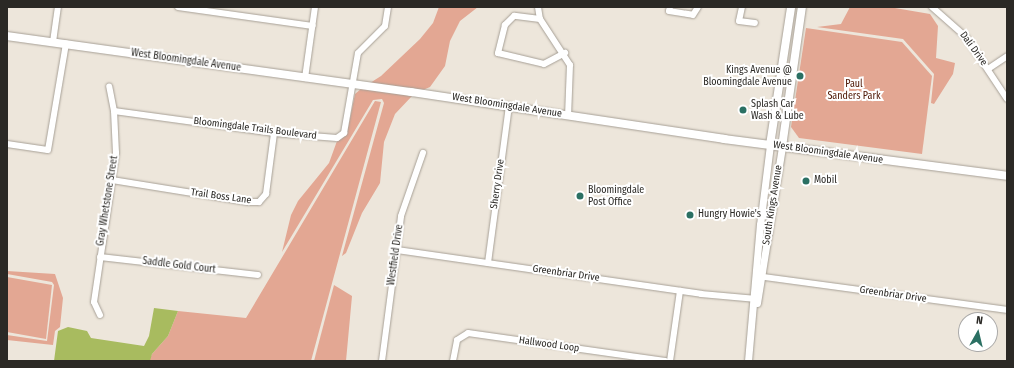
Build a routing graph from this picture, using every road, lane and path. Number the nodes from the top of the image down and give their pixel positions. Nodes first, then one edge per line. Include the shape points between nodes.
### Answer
1 (58, 7) edge
2 (178, 7) edge
3 (315, 7) edge
4 (388, 7) edge
5 (538, 7) edge
6 (670, 7) edge
7 (698, 7) edge
8 (742, 7) edge
9 (791, 7) edge
10 (802, 7) edge
11 (932, 7) edge
12 (540, 19) junction
13 (755, 23) dead end
14 (313, 26) junction
15 (7, 36) edge
16 (53, 42) junction
17 (66, 44) junction
18 (565, 53) junction
19 (1007, 56) edge
20 (988, 69) junction
21 (306, 78) junction
22 (354, 84) junction
23 (109, 86) dead end
24 (1007, 99) edge
25 (509, 106) junction
26 (114, 111) junction
27 (568, 116) junction
28 (274, 133) junction
29 (7, 144) edge
30 (770, 145) junction
31 (782, 147) junction
32 (423, 153) dead end
33 (1007, 176) edge
34 (112, 180) junction
35 (397, 250) junction
36 (100, 257) junction
37 (488, 263) junction
38 (258, 275) dead end
39 (758, 276) junction
40 (680, 291) junction
41 (755, 301) junction
42 (1007, 310) edge
43 (100, 314) dead end
44 (382, 361) edge
45 (453, 361) edge
46 (665, 361) edge
47 (670, 361) edge
48 (748, 361) edge

1 - 16 street
2 - 14 street
3 - 14 street
4 - 22 street, Bloomingdale Trails Boulevard via 385,26 358,53
5 - 12 street
6 - 7 street via 670,11 693,15
8 - 13 street via 739,21
9 - 30 main road, South Kings Avenue
10 - 31 main road, South Kings Avenue
11 - 20 street, Dali Drive via 962,32
12 - 18 street
12 - 18 street via 514,16 505,25 498,54 544,64
14 - 21 street
15 - 16 main road, West Bloomingdale Avenue
16 - 17 main road, West Bloomingdale Avenue
17 - 21 main road, West Bloomingdale Avenue
17 - 29 street via 48,150
18 - 27 street via 571,75
19 - 20 street
20 - 24 street, Dali Drive
21 - 22 main road, West Bloomingdale Avenue
22 - 25 main road, West Bloomingdale Avenue
22 - 28 street, Bloomingdale Trails Boulevard via 344,133 337,138
23 - 26 street, Gray Whetstone Street
25 - 27 main road, West Bloomingdale Avenue
25 - 37 street, Sherry Drive
26 - 28 street, Bloomingdale Trails Boulevard
26 - 34 street, Gray Whetstone Street via 116,153
27 - 30 main road, West Bloomingdale Avenue
28 - 34 street, Trail Boss Lane via 266,194 259,202
30 - 31 main road, West Bloomingdale Avenue
30 - 39 street, South Kings Avenue
31 - 33 main road, West Bloomingdale Avenue
31 - 39 street, South Kings Avenue
32 - 35 street, Westfield Drive via 401,216
34 - 36 street, Gray Whetstone Street
35 - 37 street, Greenbriar Drive
35 - 44 street, Westfield Drive
36 - 38 street, Saddle Gold Court
36 - 43 street, Gray Whetstone Street via 94,302
37 - 40 street, Greenbriar Drive
39 - 41 street, South Kings Avenue
39 - 42 street, Greenbriar Drive
40 - 41 street, Greenbriar Drive
40 - 47 street
41 - 48 street, South Kings Avenue
45 - 46 street, Hallwood Loop via 457,340 468,333

